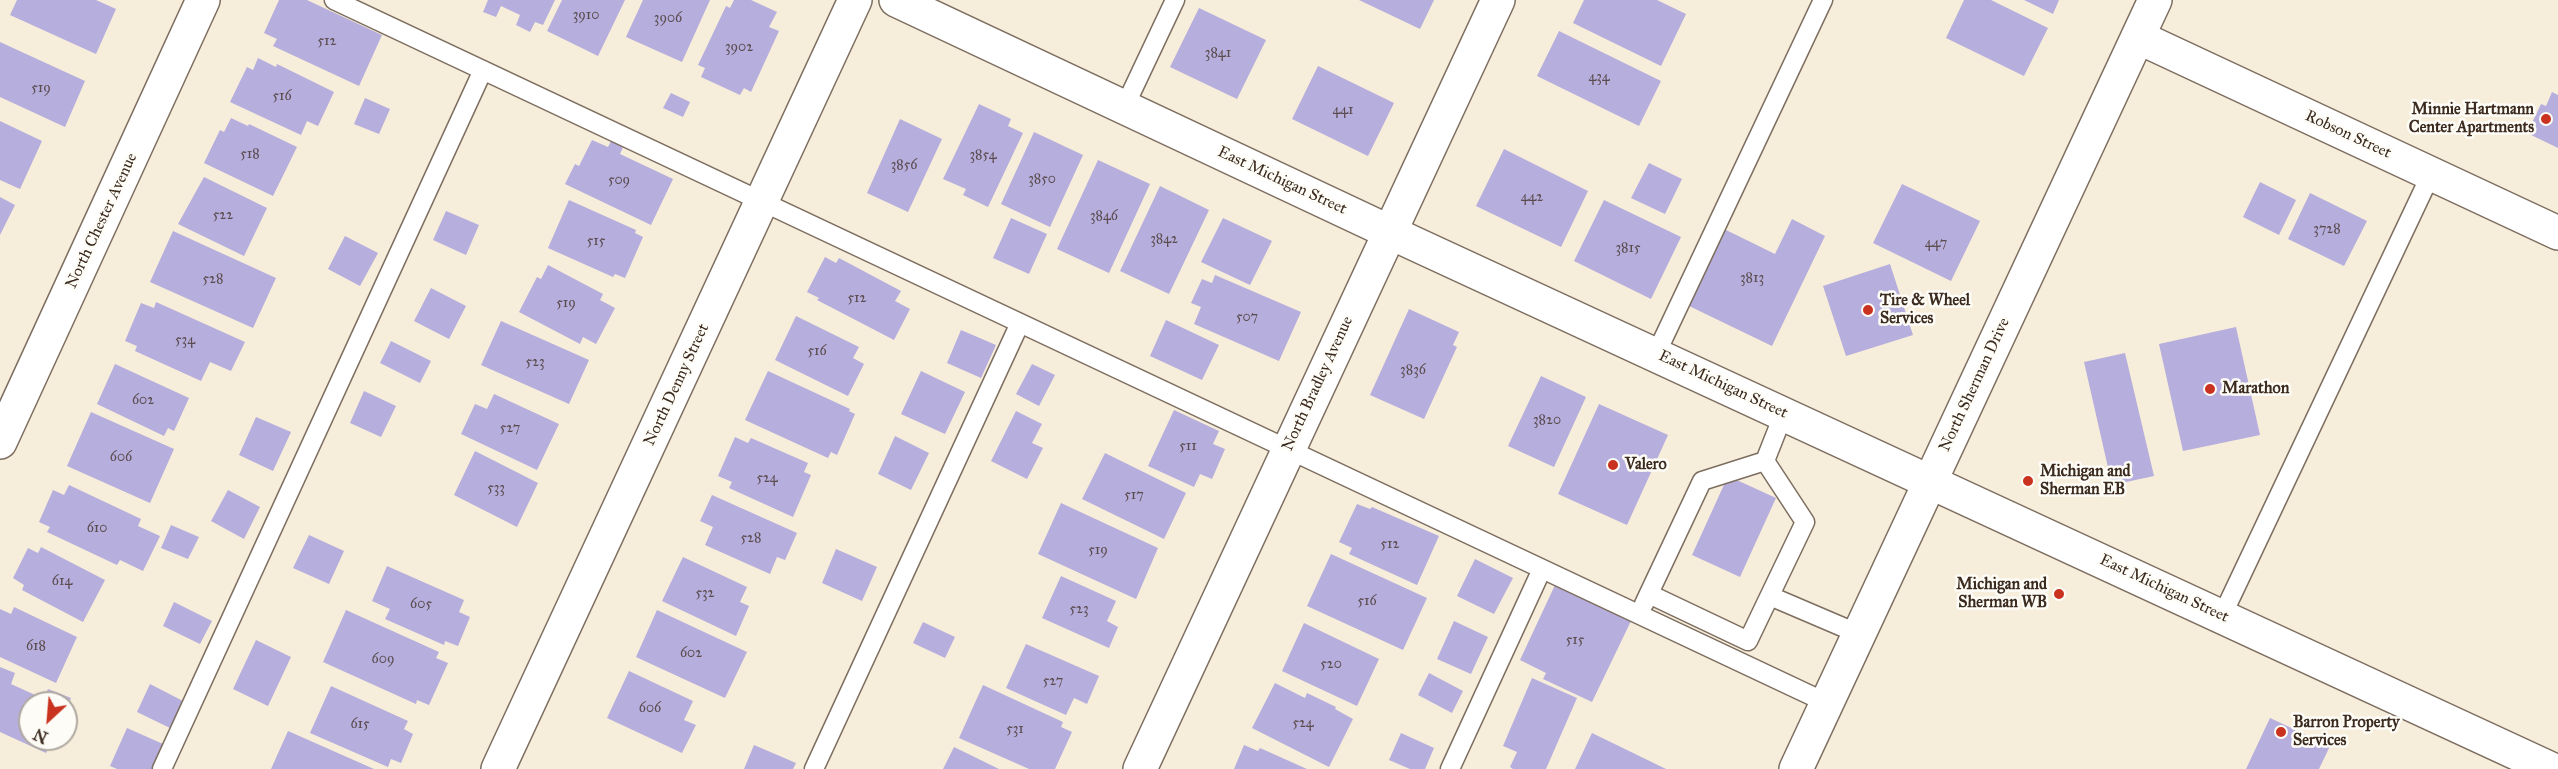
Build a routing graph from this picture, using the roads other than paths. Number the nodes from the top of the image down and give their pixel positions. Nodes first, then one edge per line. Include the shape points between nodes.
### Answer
1 (203, 0) edge
2 (334, 0) edge
3 (855, 0) edge
4 (896, 0) edge
5 (1175, 0) edge
6 (1498, 0) edge
7 (1823, 0) edge
8 (2155, 0) edge
9 (2138, 37) junction
10 (483, 70) junction
11 (1124, 108) junction
12 (2431, 174) junction
13 (762, 201) junction
14 (1389, 231) junction
15 (2558, 233) edge
16 (1020, 323) junction
17 (1656, 354) junction
18 (1784, 413) junction
19 (0, 442) edge
20 (1287, 449) junction
21 (1765, 461) junction
22 (1930, 480) junction
23 (1542, 569) junction
24 (1649, 594) junction
25 (1770, 596) junction
26 (1640, 614) junction
27 (2222, 616) junction
28 (1859, 634) junction
29 (1748, 641) junction
30 (1739, 661) junction
31 (1827, 703) junction
32 (162, 769) edge
33 (498, 769) edge
34 (814, 769) edge
35 (1140, 769) edge
36 (1450, 769) edge
37 (1796, 769) edge
38 (2551, 769) edge

1 - 19 main road, North Chester Avenue
2 - 10 lane
3 - 13 main road, North Denny Street
4 - 11 main road, East Michigan Street
5 - 11 lane
6 - 14 main road, North Bradley Avenue
7 - 17 lane
8 - 9 main road, North Sherman Drive
9 - 12 main road, Robson Street
9 - 22 main road, North Sherman Drive
10 - 13 lane
10 - 32 lane
11 - 14 main road, East Michigan Street
12 - 15 main road, Robson Street
12 - 27 lane
13 - 16 lane
13 - 33 main road, North Denny Street
14 - 17 main road, East Michigan Street
14 - 20 main road, North Bradley Avenue
16 - 20 lane
16 - 34 lane
17 - 18 main road, East Michigan Street
18 - 21 lane
18 - 22 main road, East Michigan Street
20 - 23 lane
20 - 35 main road, North Bradley Avenue
21 - 24 lane via 1702,481
21 - 25 lane via 1805,522
22 - 27 main road, East Michigan Street
22 - 28 main road, North Sherman Drive
23 - 26 lane
23 - 36 lane
24 - 26 lane
24 - 29 lane
25 - 28 lane
25 - 29 lane
26 - 30 lane
27 - 38 main road, East Michigan Street
28 - 31 main road, North Sherman Drive
29 - 30 lane
30 - 31 lane
31 - 37 main road, North Sherman Drive

